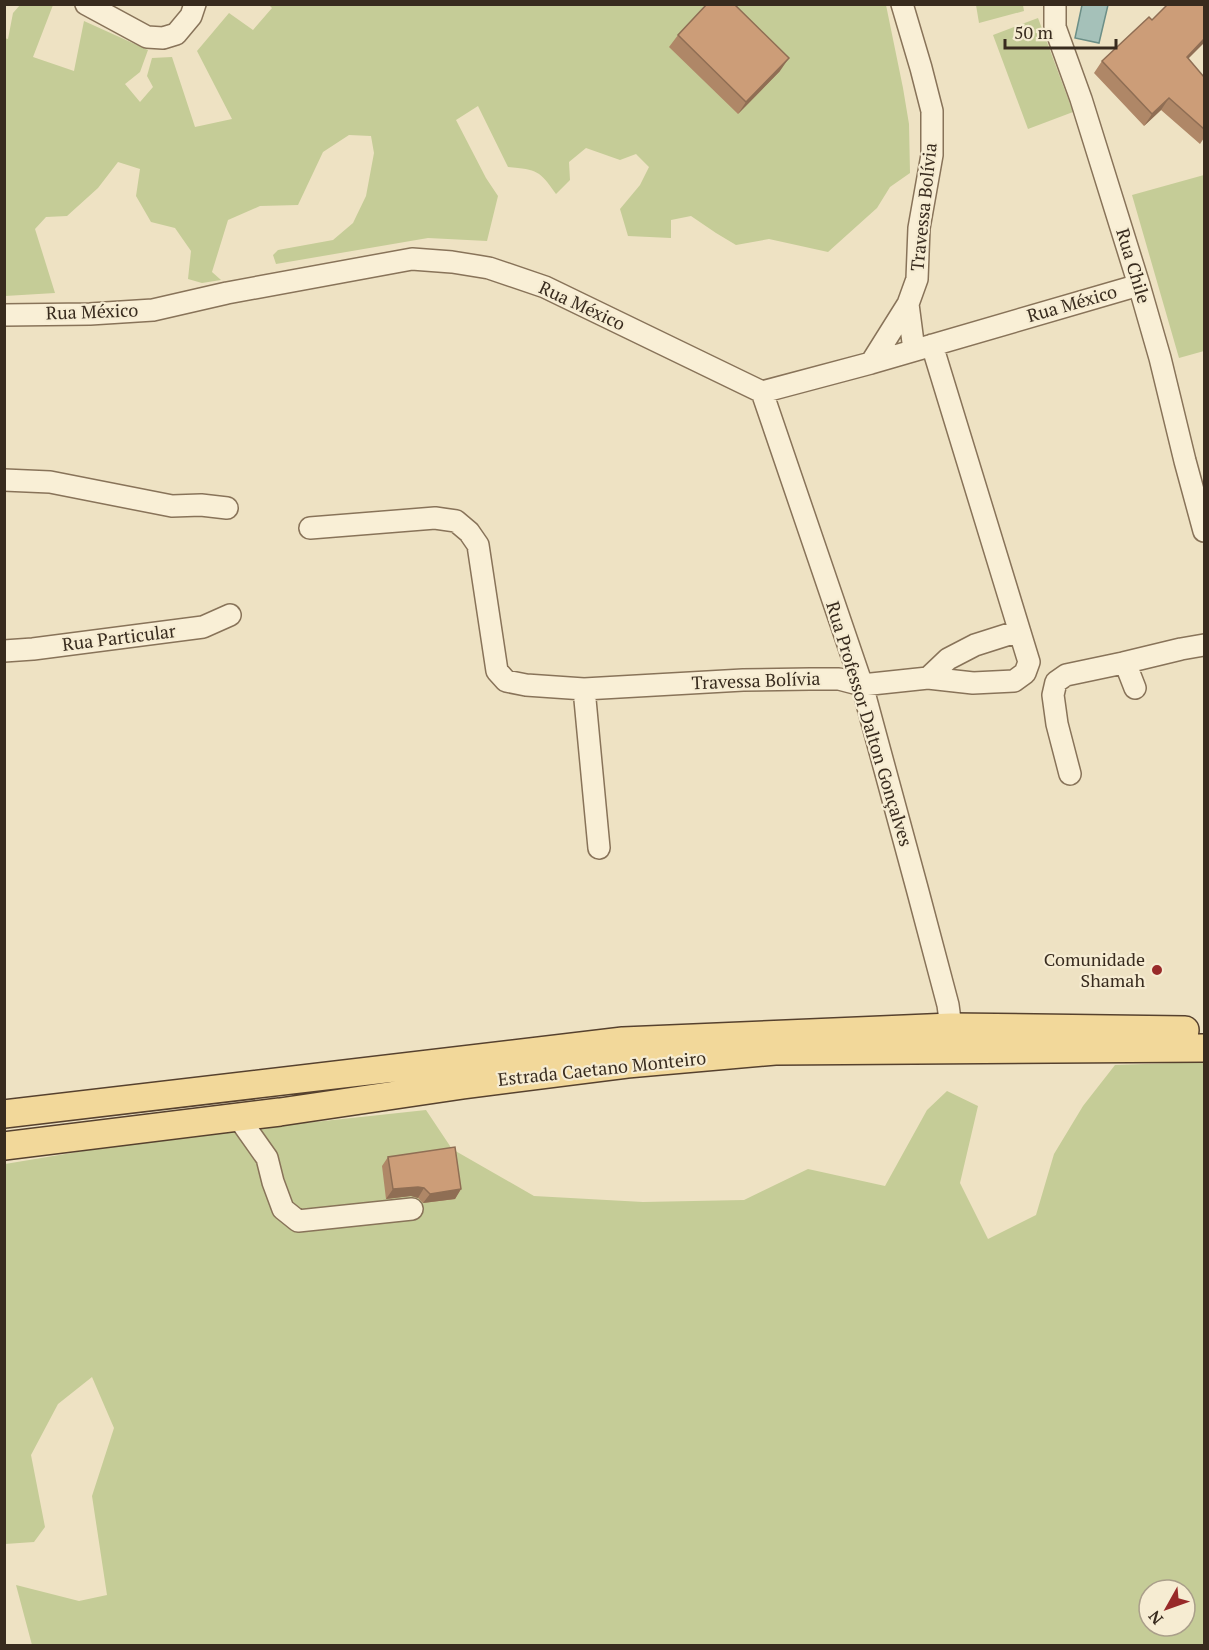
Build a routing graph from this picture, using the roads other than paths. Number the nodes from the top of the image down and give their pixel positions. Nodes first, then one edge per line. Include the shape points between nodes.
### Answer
1 (86, 4) edge
2 (902, 4) edge
3 (1055, 4) edge
4 (193, 10) edge
5 (1139, 285) junction
6 (908, 304) junction
7 (4, 315) edge
8 (923, 348) junction
9 (871, 363) junction
10 (762, 392) junction
11 (1195, 460) edge
12 (4, 480) edge
13 (227, 508) dead end
14 (310, 528) dead end
15 (1204, 531) edge
16 (230, 615) dead end
17 (1019, 631) junction
18 (1204, 645) edge
19 (4, 651) edge
20 (1123, 663) junction
21 (928, 678) junction
22 (861, 685) junction
23 (584, 688) junction
24 (1135, 688) dead end
25 (1070, 774) dead end
26 (600, 848) dead end
27 (951, 1027) junction
28 (1204, 1029) edge
29 (1204, 1048) edge
30 (4, 1114) edge
31 (238, 1117) junction
32 (4, 1146) edge
33 (412, 1209) dead end

1 - 4 street via 147,37 163,38 176,34
2 - 6 street, Travessa Bolívia via 932,111 932,155 920,228 917,279
3 - 5 street, Rua Chile via 1055,27
5 - 8 street, Rua México
5 - 11 street, Rua Chile
6 - 8 street, Travessa Bolívia
6 - 9 street, Travessa Bolívia
7 - 10 street, Rua México via 153,310 412,259 452,262 489,268 545,286
8 - 9 street, Rua México
8 - 17 street, Travessa Bolívia
9 - 10 street, Rua México
10 - 22 street, Rua Professor Dalton Gonçalves
11 - 15 street, Rua Chile
12 - 13 street via 50,482 172,506
14 - 23 street, Travessa Bolívia via 435,518 456,521 478,545 497,671 506,681 526,685
16 - 19 street, Rua Particular via 203,627
17 - 21 street via 948,658
17 - 21 street, Travessa Bolívia via 1029,662 1025,673 1014,681 973,683
18 - 20 street
20 - 24 street
20 - 25 street via 1066,675 1056,682 1053,695
21 - 22 street, Travessa Bolívia
22 - 23 street, Travessa Bolívia via 839,679 810,679
22 - 27 street, Rua Professor Dalton Gonçalves
23 - 26 street
27 - 28 main road, Estrada Caetano Monteiro
27 - 30 main road, Estrada Caetano Monteiro via 623,1041
29 - 31 main road, Estrada Caetano Monteiro via 775,1051 463,1084
31 - 32 main road, Estrada Caetano Monteiro
31 - 33 street via 267,1158 283,1209 298,1221

